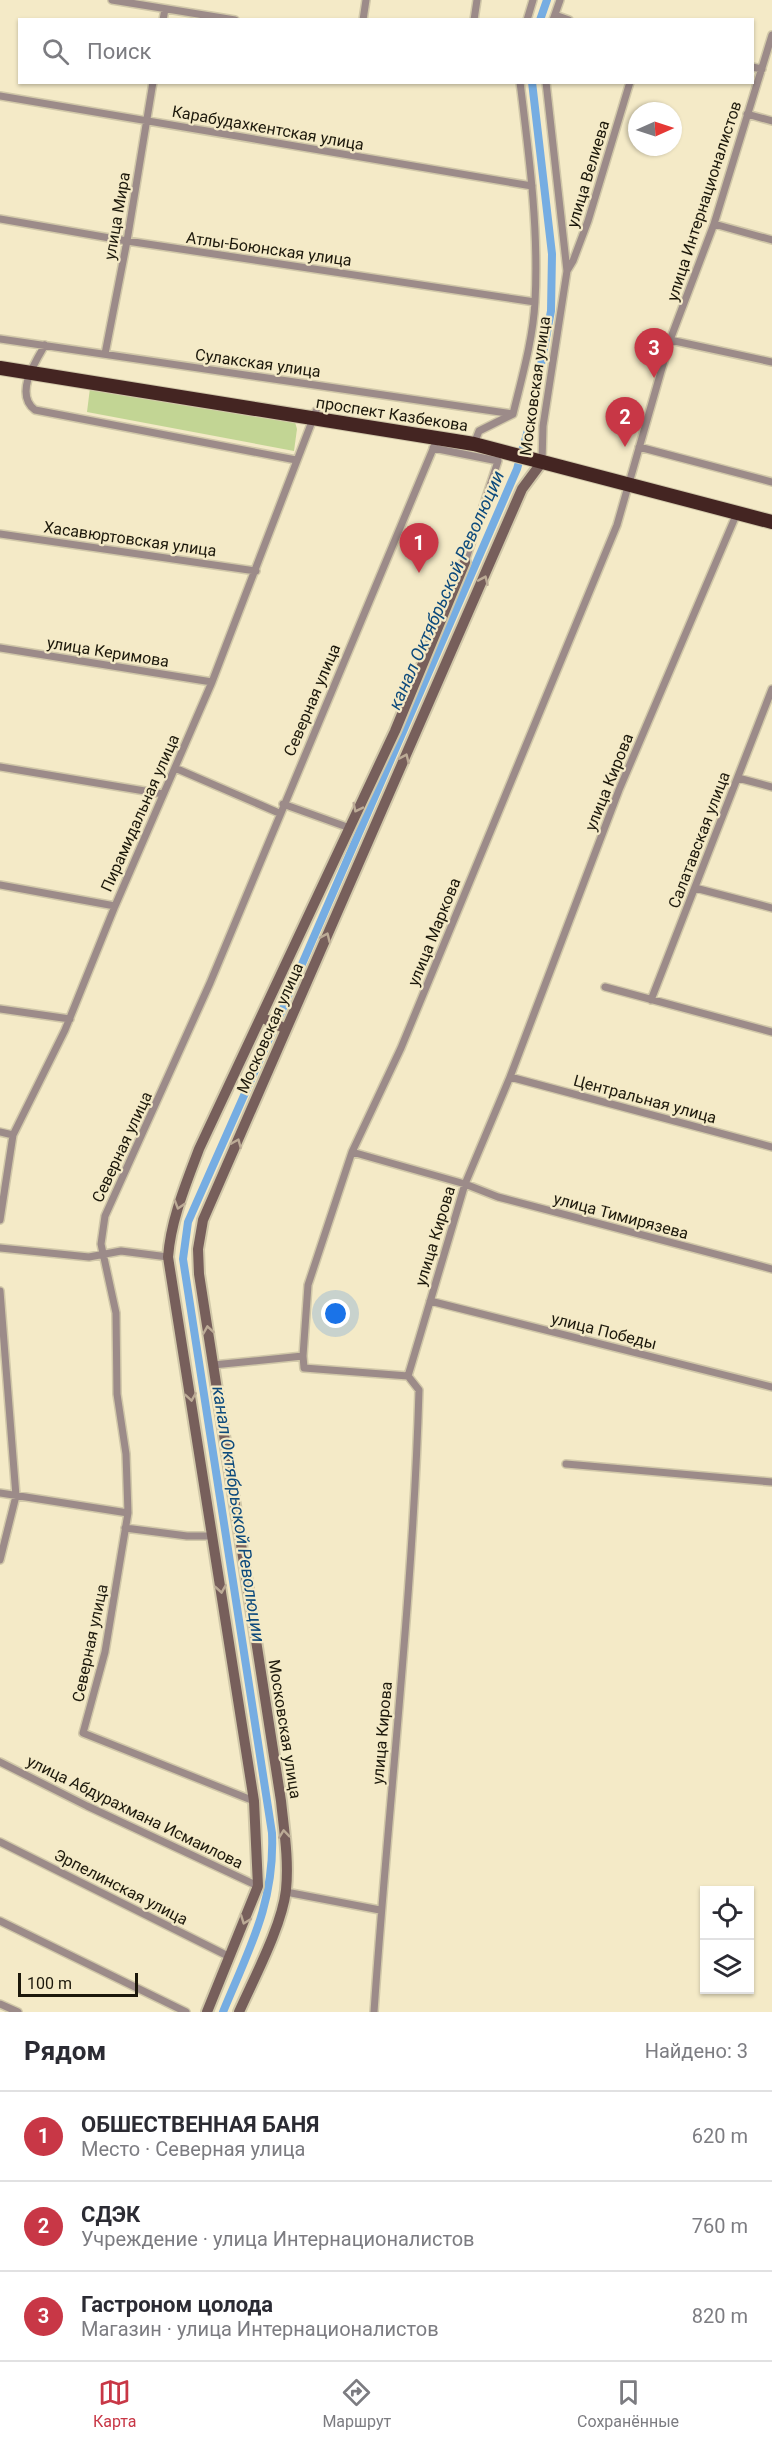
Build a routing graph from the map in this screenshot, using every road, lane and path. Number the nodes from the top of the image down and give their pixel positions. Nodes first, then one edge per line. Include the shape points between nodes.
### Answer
1 (112, 0) edge
2 (366, 0) edge
3 (477, 0) edge
4 (533, 0) edge
5 (560, 0) edge
6 (165, 9) junction
7 (554, 17) edge
8 (163, 18) edge
9 (221, 18) edge
10 (363, 18) edge
11 (474, 18) edge
12 (528, 18) edge
13 (772, 35) edge
14 (754, 67) edge
15 (762, 69) junction
16 (153, 84) edge
17 (520, 84) edge
18 (546, 84) edge
19 (629, 84) edge
20 (0, 96) edge
21 (747, 114) junction
22 (147, 121) junction
23 (772, 121) edge
24 (532, 186) junction
25 (0, 219) edge
26 (714, 224) junction
27 (772, 240) edge
28 (127, 242) junction
29 (567, 271) junction
30 (535, 302) junction
31 (0, 339) edge
32 (670, 340) junction
33 (45, 345) junction
34 (105, 354) junction
35 (0, 362) edge
36 (772, 362) edge
37 (0, 368) edge
38 (31, 370) junction
39 (315, 414) junction
40 (513, 414) junction
41 (475, 441) junction
42 (436, 443) junction
43 (639, 447) junction
44 (536, 458) junction
45 (296, 460) junction
46 (629, 481) junction
47 (772, 482) edge
48 (737, 513) junction
49 (772, 514) edge
50 (772, 522) edge
51 (617, 525) joint
52 (0, 534) edge
53 (465, 562) joint
54 (256, 571) junction
55 (0, 648) edge
56 (212, 682) junction
57 (772, 689) edge
58 (0, 767) edge
59 (175, 768) junction
60 (738, 778) junction
61 (772, 787) edge
62 (163, 794) junction
63 (283, 804) junction
64 (279, 813) junction
65 (347, 827) junction
66 (0, 885) edge
67 (695, 888) junction
68 (115, 906) junction
69 (772, 908) edge
70 (605, 987) dead end
71 (651, 1000) junction
72 (0, 1009) edge
73 (261, 1017) junction
74 (70, 1019) junction
75 (286, 1029) junction
76 (772, 1032) edge
77 (510, 1077) junction
78 (0, 1132) edge
79 (14, 1135) junction
80 (772, 1147) edge
81 (352, 1152) junction
82 (465, 1184) junction
83 (0, 1220) edge
84 (0, 1248) edge
85 (103, 1252) junction
86 (168, 1257) junction
87 (772, 1269) edge
88 (0, 1291) edge
89 (430, 1301) junction
90 (303, 1356) junction
91 (4, 1363) edge
92 (213, 1365) junction
93 (408, 1376) junction
94 (772, 1387) edge
95 (566, 1464) dead end
96 (772, 1482) edge
97 (0, 1493) edge
98 (16, 1496) junction
99 (128, 1513) junction
100 (125, 1528) junction
101 (213, 1536) junction
102 (0, 1560) edge
103 (0, 1762) edge
104 (254, 1801) junction
105 (0, 1842) edge
106 (258, 1886) junction
107 (286, 1892) junction
108 (380, 1910) junction
109 (0, 1921) edge
110 (230, 1957) junction
111 (0, 2004) edge
112 (18, 2012) edge
113 (186, 2012) edge
114 (207, 2012) edge
115 (239, 2012) edge
116 (374, 2012) edge

1 - 6 street
2 - 10 street
3 - 11 street
4 - 12 street
5 - 7 street
6 - 8 street
6 - 9 street
13 - 15 street, улица Интернационалистов
14 - 15 street
15 - 21 street, улица Интернационалистов
16 - 22 street, улица Мира
17 - 24 street
18 - 29 street, Московская улица
19 - 29 street, улица Велиева via 588,221
20 - 22 street, Карабудахкентская улица
21 - 23 street
21 - 26 street, улица Интернационалистов
22 - 24 street, Карабудахкентская улица
22 - 28 street, улица Мира
24 - 30 street
25 - 28 street, Атлы-Боюнская улица
26 - 27 street
26 - 32 street, улица Интернационалистов
28 - 30 street, Атлы-Боюнская улица
28 - 34 street, улица Мира
29 - 44 street, Московская улица
30 - 40 street
31 - 33 street, Сулакская улица
32 - 36 street
32 - 43 street, улица Интернационалистов
33 - 34 street, Сулакская улица
33 - 38 street
34 - 40 street, Сулакская улица
35 - 38 highway, проспект Казбекова
37 - 38 highway, проспект Казбекова
38 - 39 highway, проспект Казбекова
38 - 45 street via 26,395 35,410
39 - 41 highway, проспект Казбекова
39 - 42 highway, проспект Казбекова
39 - 45 street, Пирамидальная улица
40 - 41 street via 479,430
41 - 42 highway, проспект Казбекова
41 - 44 highway, проспект Казбекова
42 - 53 street, Московская улица via 498,461
42 - 63 street, Северная улица
43 - 46 street, улица Интернационалистов
43 - 47 street
44 - 46 highway, проспект Казбекова
75 -> 44 main road, Московская улица
45 - 54 street, Пирамидальная улица
46 - 48 highway, проспект Казбекова
46 - 49 highway, проспект Казбекова
46 - 51 street, улица Интернационалистов
48 - 50 highway, проспект Казбекова
48 - 77 street, улица Кирова via 619,790
51 - 81 street, улица Маркова via 401,1048
52 - 54 street, Хасавюртовская улица
53 -> 65 main road, Московская улица via 394,731
54 - 56 street, Пирамидальная улица
55 - 56 street, улица Керимова
56 - 59 street, Пирамидальная улица
57 - 60 street, Салатавская улица
58 - 62 street
59 - 62 street, Пирамидальная улица
59 - 64 street
60 - 61 street
60 - 67 street, Салатавская улица
62 - 68 street, Пирамидальная улица
63 - 64 street, Северная улица
63 - 65 street
64 - 85 street, Северная улица via 168,1079 105,1216
65 - 73 main road, Московская улица
66 - 68 street
67 - 69 street
67 - 71 street, Салатавская улица
68 - 74 street, Пирамидальная улица
70 - 71 street
71 - 76 street
72 - 74 street
73 - 75 main road
73 -> 86 main road, Московская улица via 180,1200
74 - 79 street, Пирамидальная улица
92 -> 75 main road, Московская улица via 199,1275 203,1220
77 - 80 street, Центральная улица
77 - 82 street, улица Кирова
78 - 79 street
79 - 83 street, Пирамидальная улица
81 - 82 street, улица Тимирязева
81 - 90 street, улица Маркова via 308,1286
82 - 87 street, улица Тимирязева via 498,1197
82 - 89 street, улица Кирова
84 - 85 street via 89,1257
85 - 86 street
85 - 99 street, Северная улица via 116,1313 117,1394 126,1454
86 -> 101 main road, Московская улица
88 - 91 street
89 - 93 street, улица Кирова
89 - 94 street, улица Победы
90 - 92 street
90 - 93 street via 304,1368
91 - 98 street
107 -> 92 main road, Московская улица via 281,1801
93 - 108 street, улица Кирова via 419,1390 412,1571
95 - 96 street
97 - 98 street
98 - 99 street
98 - 102 street
99 - 100 street, Северная улица
100 - 101 street
100 - 104 street, Северная улица via 105,1652 83,1733
101 -> 104 main road, Московская улица
103 - 106 street, улица Абдурахмана Исмаилова
104 - 106 main road, Московская улица
105 - 110 street, Эрпелинская улица
106 -> 110 main road
107 - 108 street
107 - 115 main road, Московская улица
108 - 116 street, улица Кирова
109 - 113 street
110 - 114 main road
111 - 112 street

